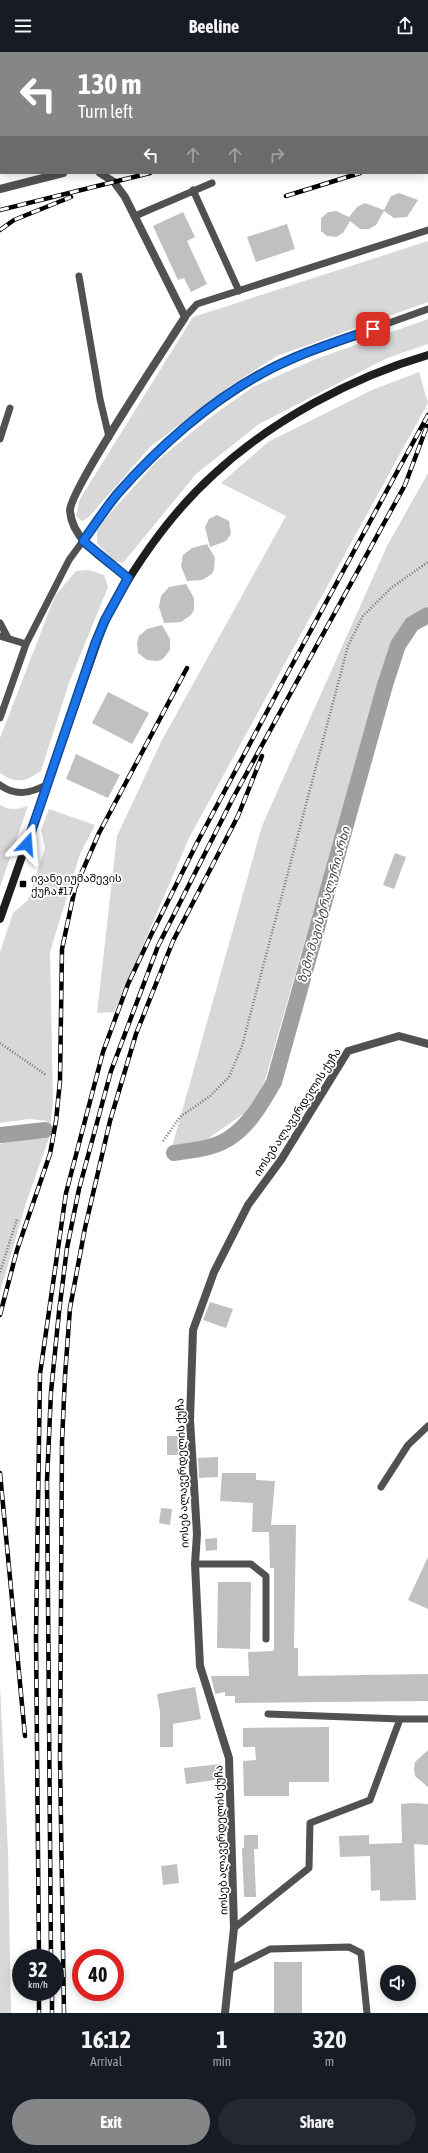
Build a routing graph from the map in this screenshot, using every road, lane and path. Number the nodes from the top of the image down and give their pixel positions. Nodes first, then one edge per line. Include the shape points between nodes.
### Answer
1 (59, 174) edge
2 (102, 174) edge
3 (212, 183) dead end
4 (0, 189) edge
5 (193, 190) junction
6 (136, 216) junction
7 (428, 230) edge
8 (79, 276) dead end
9 (239, 291) junction
10 (428, 309) edge
11 (185, 317) junction
12 (428, 355) edge
13 (10, 408) dead end
14 (109, 437) junction
15 (0, 439) edge
16 (83, 541) junction
17 (428, 562) edge
18 (128, 578) junction
19 (0, 623) edge
20 (0, 636) edge
21 (8, 638) junction
22 (26, 644) junction
23 (0, 718) edge
24 (48, 784) junction
25 (0, 785) edge
26 (0, 919) edge
27 (0, 1043) edge
28 (428, 1044) edge
29 (46, 1075) dead end
30 (163, 1141) dead end
31 (16, 1219) dead end
32 (0, 1272) edge
33 (428, 1426) edge
34 (381, 1487) dead end
35 (195, 1564) junction
36 (266, 1639) dead end
37 (268, 1714) dead end
38 (400, 1719) junction
39 (428, 1719) edge
40 (234, 1928) junction
41 (231, 1969) junction
42 (225, 2013) edge
43 (367, 2013) edge

1 - 4 street
2 - 6 street via 114,182
3 - 5 lane
5 - 6 lane
5 - 9 lane
6 - 11 street
7 - 9 lane
8 - 14 lane
9 - 11 lane via 197,304
10 - 16 lane via 319,348 261,374 216,404 168,442 118,493
11 - 14 street
12 - 18 street via 357,381 261,437 212,475 194,494
13 - 15 lane
14 - 16 street via 71,502 70,511
16 - 18 street
16 - 22 lane via 70,560
17 - 30 path via 391,588 362,616 348,646 242,1046 229,1077 210,1096 180,1117
18 - 24 street via 95,644
19 - 21 lane
20 - 21 lane
21 - 22 lane
22 - 23 lane
24 - 25 lane via 27,794 7,790
24 - 26 street
27 - 29 path
28 - 35 street, იოსებ ალავერდელის ქუჩა via 399,1036 348,1051 281,1160 248,1205 214,1272 193,1330 190,1420 197,1534
31 - 32 path
33 - 34 lane via 408,1445
35 - 36 lane via 251,1564 266,1576
35 - 40 street, იოსებ ალავერდელის ქუჩა via 200,1666 230,1758
37 - 38 lane
38 - 39 lane
38 - 40 lane via 370,1800 310,1822 309,1868
40 - 41 street, იოსებ ალავერდელის ქუჩა
41 - 42 street, იოსებ ალავერდელის ქუჩა
41 - 43 lane via 270,1949 349,1947 361,1953

